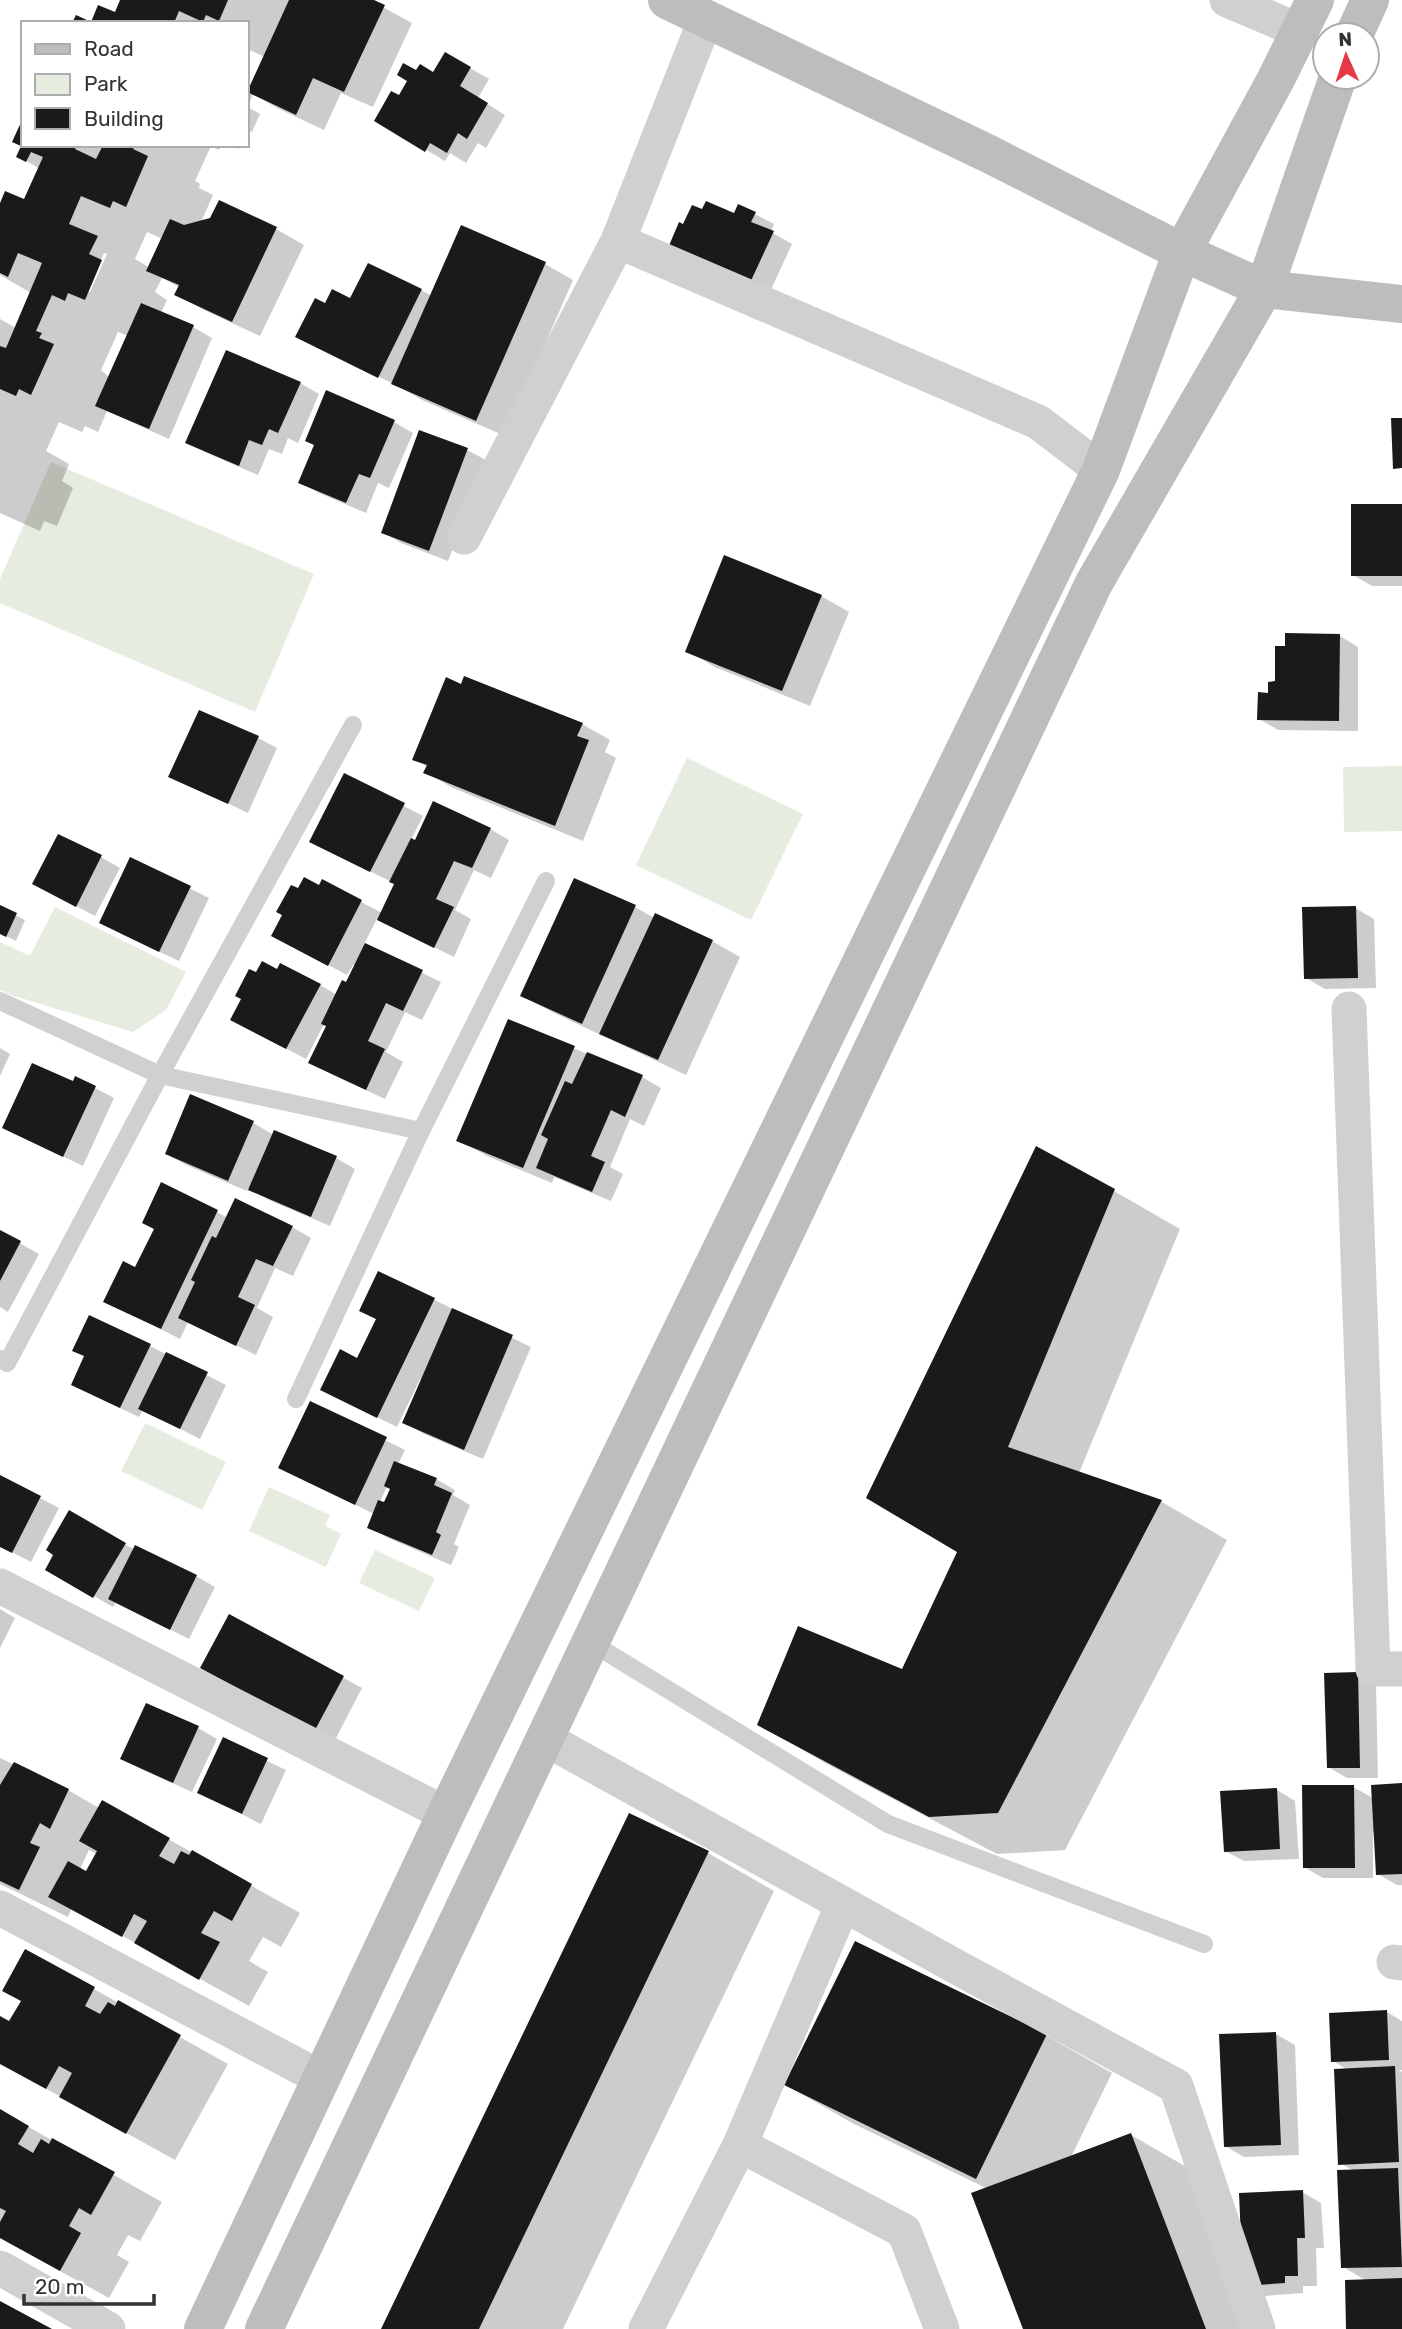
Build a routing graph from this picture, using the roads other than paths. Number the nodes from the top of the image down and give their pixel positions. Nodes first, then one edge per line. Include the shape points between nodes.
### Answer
1 (667, 0) edge
2 (1227, 0) edge
3 (1370, 0) edge
4 (1307, 16) edge
5 (706, 18) junction
6 (1360, 21) edge
7 (1333, 91) edge
8 (618, 241) junction
9 (1182, 252) junction
10 (1264, 289) junction
11 (1402, 304) edge
12 (1101, 470) junction
13 (464, 537) dead end
14 (352, 725) dead end
15 (546, 881) dead end
16 (0, 1001) edge
17 (1349, 1009) dead end
18 (160, 1075) junction
19 (421, 1131) junction
20 (0, 1359) edge
21 (296, 1399) dead end
22 (0, 1587) edge
23 (590, 1642) junction
24 (1402, 1669) edge
25 (544, 1738) junction
26 (446, 1814) junction
27 (843, 1904) junction
28 (0, 1908) edge
29 (1204, 1944) dead end
30 (321, 2078) junction
31 (740, 2145) junction
32 (0, 2268) edge
33 (108, 2329) edge
34 (203, 2329) edge
35 (264, 2329) edge
36 (646, 2329) edge
37 (942, 2329) edge
38 (1258, 2329) edge

1 - 5 main road
2 - 4 street
3 - 6 main road
4 - 9 main road
5 - 8 street
5 - 9 main road
7 - 10 main road
8 - 12 street via 1038,422
8 - 13 street
9 - 10 main road
9 - 12 main road
10 - 11 main road
10 - 23 main road via 1094,583
12 - 26 main road
14 - 18 lane
15 - 19 lane
16 - 18 lane
17 - 24 street via 1373,1669
18 - 19 lane
18 - 20 lane via 7,1363
19 - 21 lane
22 - 26 street
23 - 25 main road
23 - 29 lane via 888,1824
25 - 27 street
25 - 35 main road
26 - 30 main road
27 - 31 street
27 - 38 street via 1176,2086
28 - 30 street
30 - 34 main road
31 - 36 street
31 - 37 street via 904,2231
32 - 33 street

